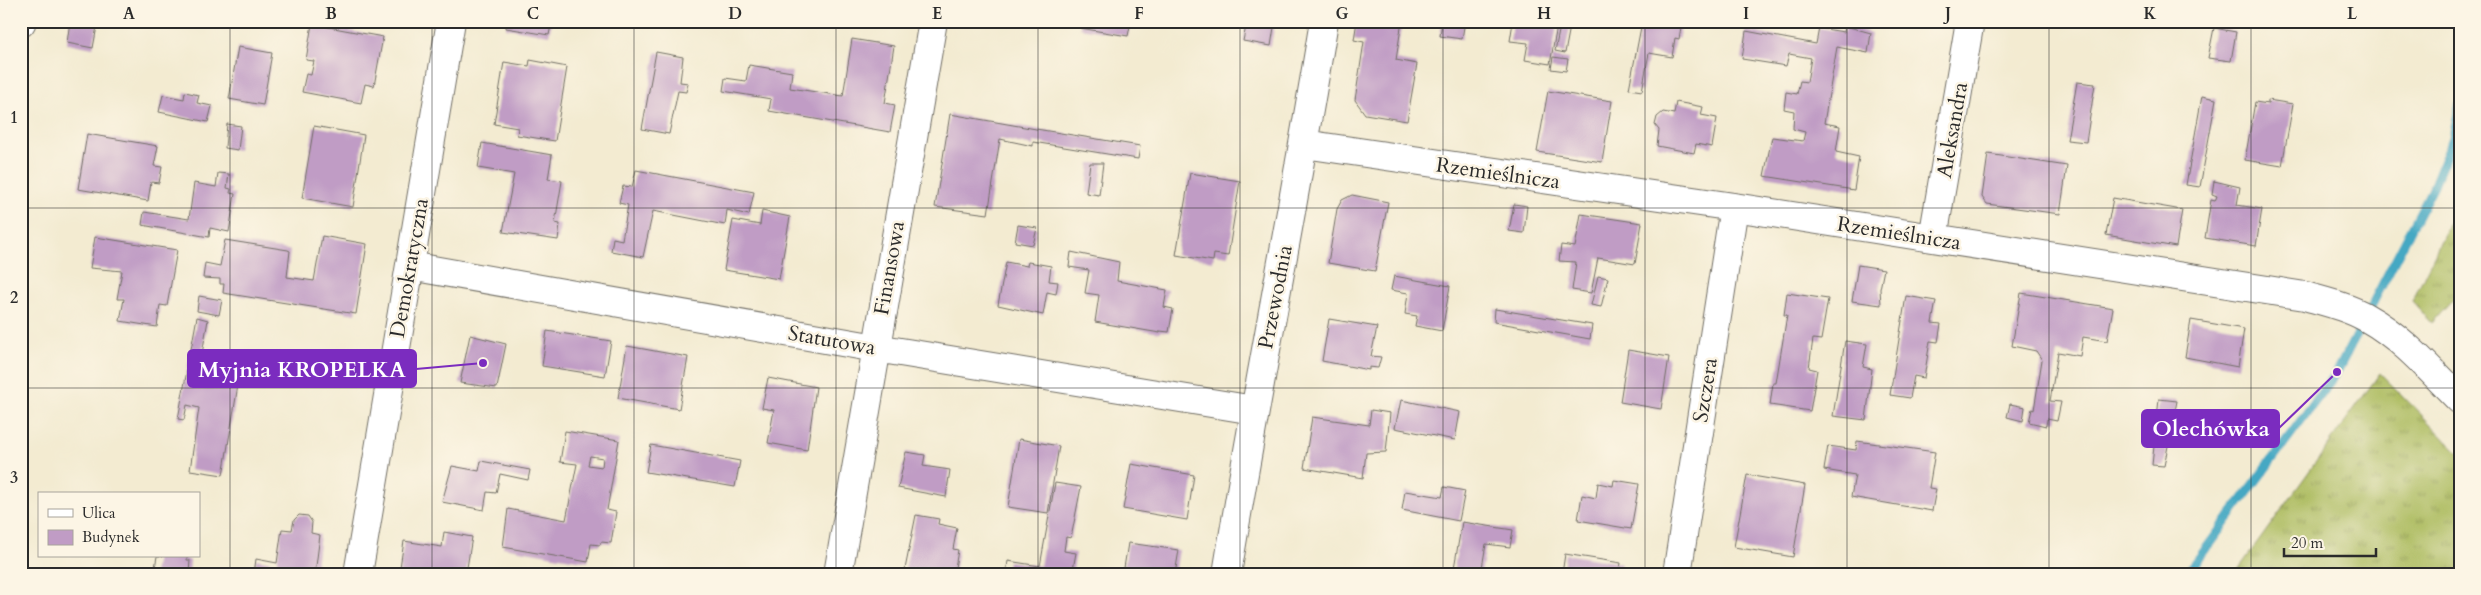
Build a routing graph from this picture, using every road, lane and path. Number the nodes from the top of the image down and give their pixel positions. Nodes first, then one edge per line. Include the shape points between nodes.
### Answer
1 (451, 21) edge
2 (933, 21) edge
3 (1324, 21) edge
4 (1970, 21) edge
5 (1304, 144) junction
6 (1734, 207) junction
7 (1933, 238) junction
8 (410, 266) junction
9 (876, 348) junction
10 (2460, 400) edge
11 (1254, 410) junction
12 (358, 574) edge
13 (838, 574) edge
14 (1228, 574) edge
15 (1677, 574) edge

1 - 8 street, Demokratyczna
2 - 9 street, Finansowa
3 - 5 street, Przewodnia
4 - 7 street, Aleksandra
5 - 6 street, Rzemieślnicza
5 - 11 street, Przewodnia
6 - 7 street, Rzemieślnicza
6 - 15 street, Szczera
7 - 10 street, Rzemieślnicza via 2305,296 2340,306 2390,333
8 - 9 street, Statutowa
8 - 12 street, Demokratyczna
9 - 11 street, Statutowa
9 - 13 street, Finansowa
11 - 14 street, Przewodnia

